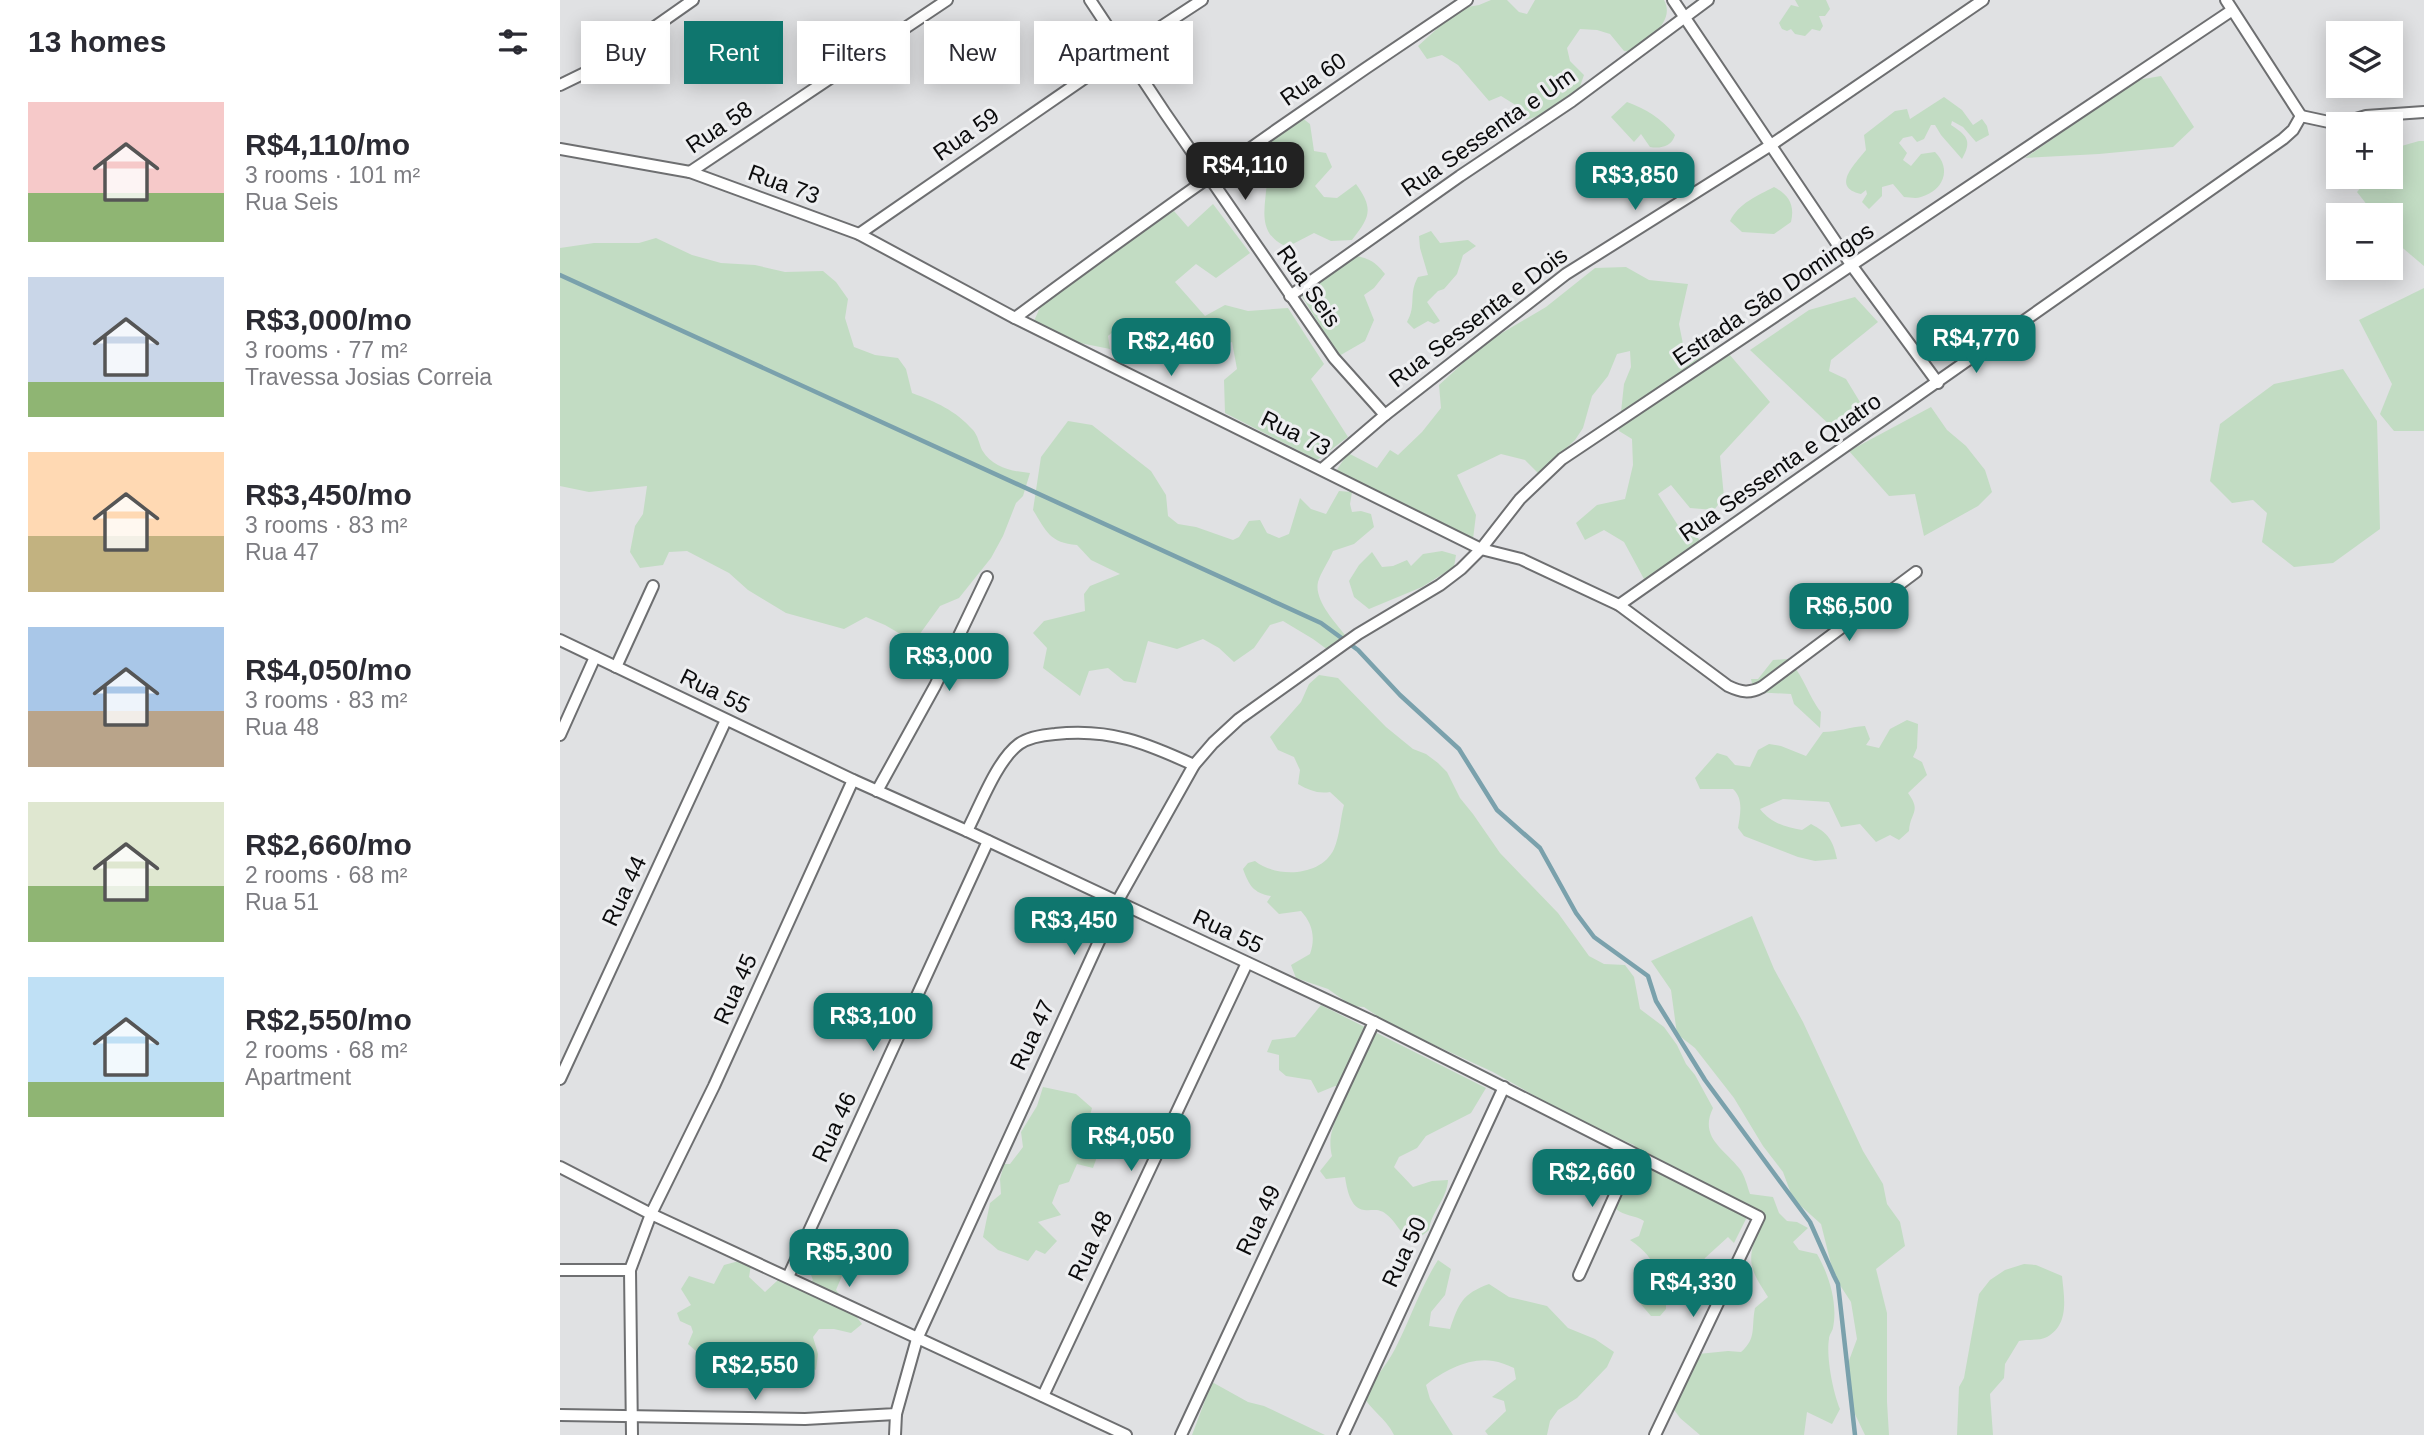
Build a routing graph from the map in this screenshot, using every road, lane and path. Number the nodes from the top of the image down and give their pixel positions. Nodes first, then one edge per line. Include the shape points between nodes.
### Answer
1 (693, 0) edge
2 (947, 0) edge
3 (1090, 0) edge
4 (1202, 0) edge
5 (1467, 0) edge
6 (1674, 0) edge
7 (1708, 0) edge
8 (1983, 0) edge
9 (2226, 0) edge
10 (2231, 11) junction
11 (1685, 16) junction
12 (1104, 21) edge
13 (1170, 21) edge
14 (1076, 84) edge
15 (1146, 84) edge
16 (560, 85) edge
17 (2424, 112) edge
18 (2403, 113) edge
19 (2301, 116) junction
20 (2326, 121) edge
21 (1771, 145) junction
22 (560, 149) edge
23 (690, 172) junction
24 (1209, 177) junction
25 (859, 233) junction
26 (1852, 266) junction
27 (1290, 296) junction
28 (1015, 318) junction
29 (1938, 383) junction
30 (1385, 415) junction
31 (1322, 469) junction
32 (1481, 549) junction
33 (1916, 572) dead end
34 (987, 577) dead end
35 (653, 586) dead end
36 (1619, 605) junction
37 (560, 640) edge
38 (1333, 653) joint
39 (595, 657) junction
40 (616, 667) junction
41 (726, 720) junction
42 (560, 736) edge
43 (1194, 765) junction
44 (853, 780) junction
45 (877, 791) junction
46 (967, 831) junction
47 (988, 841) junction
48 (1117, 902) junction
49 (1247, 963) junction
50 (1374, 1022) junction
51 (560, 1079) edge
52 (1504, 1087) junction
53 (1633, 1155) junction
54 (560, 1167) edge
55 (652, 1214) junction
56 (560, 1270) edge
57 (630, 1270) junction
58 (1579, 1275) dead end
59 (788, 1277) junction
60 (917, 1339) junction
61 (1043, 1396) junction
62 (632, 1414) junction
63 (895, 1414) junction
64 (560, 1415) edge
65 (632, 1435) edge
66 (895, 1435) edge
67 (1126, 1435) edge
68 (1181, 1435) edge
69 (1343, 1435) edge
70 (1655, 1435) edge

1 - 16 street via 599,66
2 - 23 street, Rua 58
3 - 12 street, Rua Seis
4 - 13 street, Rua 59
5 - 24 street, Rua 60
6 - 11 street
7 - 11 street, Rua Sessenta e Um
8 - 21 street, Rua Sessenta e Dois
9 - 10 street
10 - 19 street
10 - 26 street, Estrada São Domingos
11 - 21 street
11 - 27 street, Rua Sessenta e Um via 1572,101
14 - 25 street, Rua 59
15 - 24 street, Rua Seis
17 - 18 street
19 - 20 street
19 - 29 street, Rua Sessenta e Quatro via 2283,139
21 - 26 street
21 - 30 street, Rua Sessenta e Dois via 1566,274
22 - 23 street, Rua 73
23 - 25 street, Rua 73
24 - 27 street, Rua Seis
24 - 28 street, Rua 60
25 - 28 street, Rua 73
26 - 29 street
26 - 32 street, Estrada São Domingos via 1563,459 1520,499
27 - 30 street, Rua Seis via 1334,358
28 - 31 street, Rua 73
29 - 36 street, Rua Sessenta e Quatro
30 - 31 street, Rua Sessenta e Dois
31 - 32 street, Rua 73
32 - 36 street, Rua 73 via 1521,559
32 - 38 street, Estrada São Domingos via 1440,585
33 - 36 street, Rua 73 via 1754,692 1728,686
34 - 45 street via 935,687
35 - 40 street
37 - 39 street, Rua 55
38 - 43 street, Rua 47 via 1239,719
39 - 40 street, Rua 55
39 - 42 street
40 - 41 street, Rua 55
41 - 44 street, Rua 55
41 - 51 street, Rua 44
43 - 46 street via 1117,736 1082,731 1040,736 1019,744 1003,762
43 - 48 street, Rua 47
44 - 45 street, Rua 55
44 - 55 street, Rua 45
45 - 46 street, Rua 55
46 - 47 street, Rua 55
47 - 48 street, Rua 55
47 - 59 street, Rua 46
48 - 49 street, Rua 55
48 - 60 street, Rua 47
49 - 50 street, Rua 55
49 - 61 street, Rua 48
50 - 52 street, Rua 55
50 - 68 street, Rua 49
52 - 53 street, Rua 55
52 - 69 street, Rua 50
53 - 58 street
53 - 70 street, Rua 55 via 1759,1217
54 - 55 street
55 - 57 street, Rua 45
55 - 59 street
56 - 57 street
57 - 62 street
59 - 60 street
60 - 61 street
60 - 63 street, Rua 47
61 - 67 street
62 - 63 street via 805,1419
62 - 64 street
62 - 65 street
63 - 66 street, Rua 47

